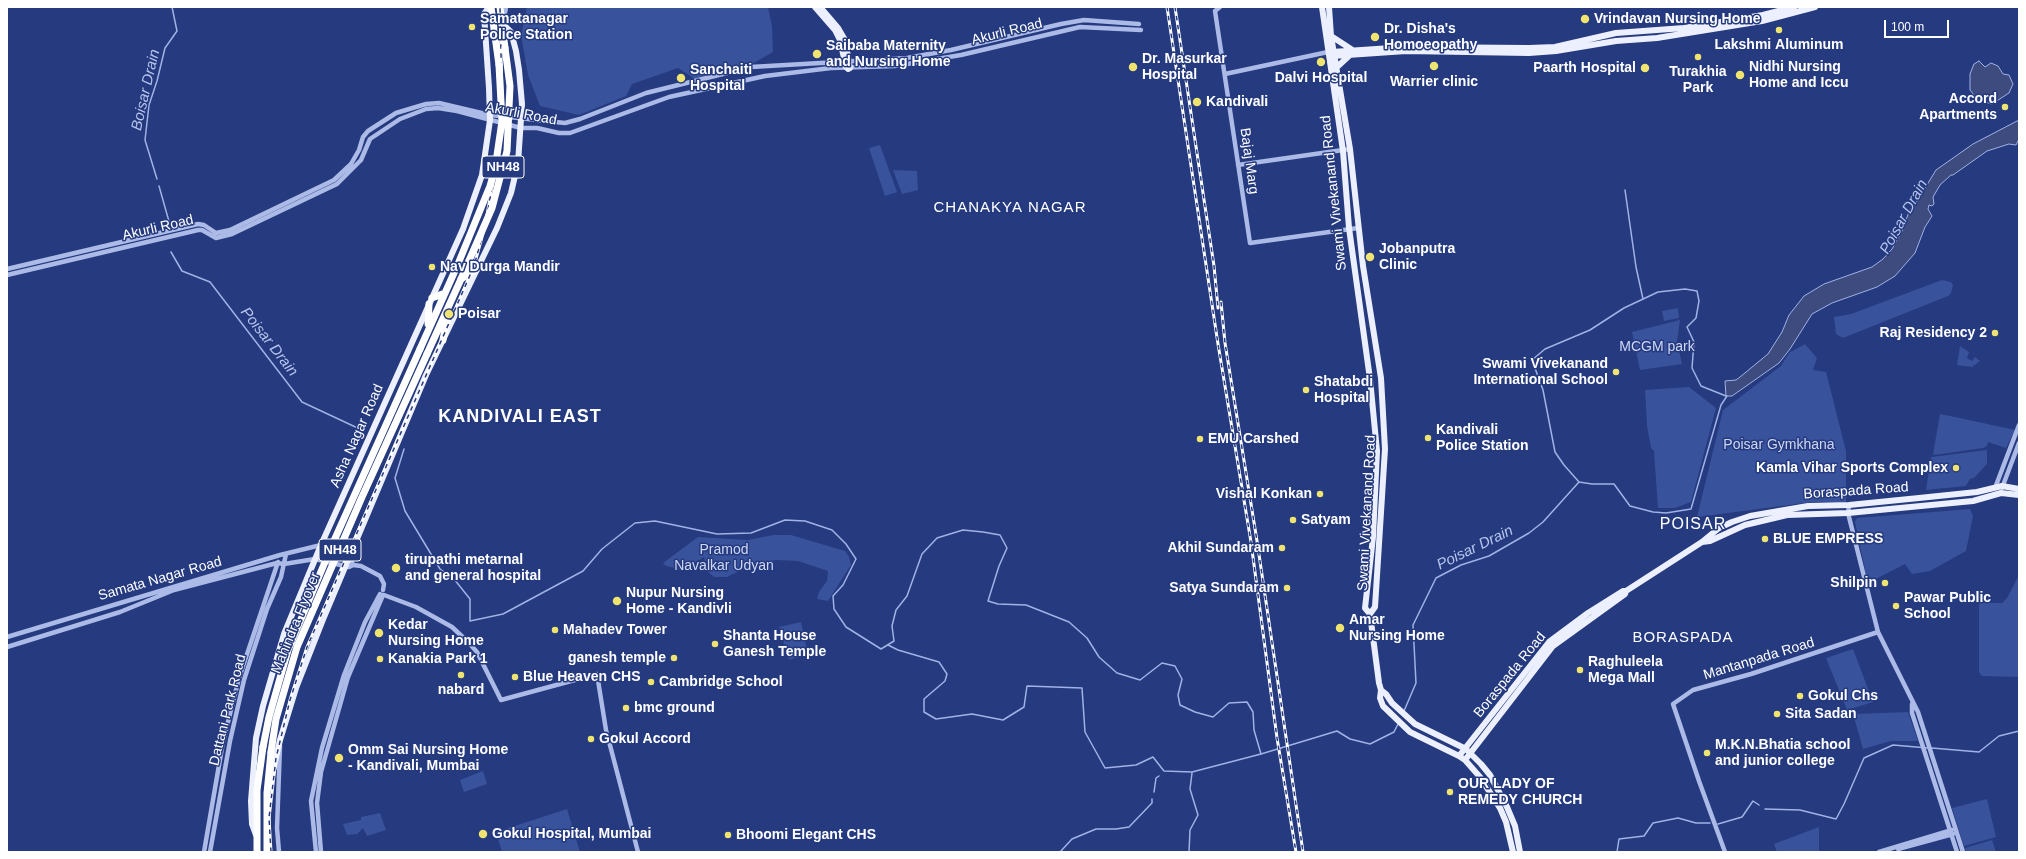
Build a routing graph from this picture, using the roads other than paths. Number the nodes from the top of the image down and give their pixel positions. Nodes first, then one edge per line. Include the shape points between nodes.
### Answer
1 (490, 7) edge
2 (500, 7) edge
3 (506, 7) edge
4 (815, 7) edge
5 (820, 7) edge
6 (1220, 7) edge
7 (1322, 7) edge
8 (1329, 7) edge
9 (1794, 7) edge
10 (1816, 7) edge
11 (502, 21) junction
12 (832, 24) junction
13 (1139, 24) dead end
14 (1141, 30) dead end
15 (1331, 36) junction
16 (1350, 52) junction
17 (1332, 54) junction
18 (847, 64) junction
19 (1337, 67) junction
20 (1225, 74) junction
21 (490, 118) junction
22 (521, 119) junction
23 (521, 128) junction
24 (1350, 149) junction
25 (1343, 151) junction
26 (1238, 165) junction
27 (1349, 228) junction
28 (1358, 228) junction
29 (132, 239) junction
30 (133, 245) junction
31 (478, 268) junction
32 (7, 270) edge
33 (17, 270) junction
34 (7, 275) edge
35 (461, 279) junction
36 (445, 293) junction
37 (431, 301) junction
38 (447, 312) junction
39 (426, 334) junction
40 (443, 340) junction
41 (2019, 427) edge
42 (2019, 443) edge
43 (1995, 488) junction
44 (2019, 489) edge
45 (2001, 490) junction
46 (1994, 495) junction
47 (2019, 495) edge
48 (1849, 505) junction
49 (338, 509) junction
50 (1848, 513) junction
51 (1745, 517) junction
52 (365, 522) junction
53 (1747, 525) junction
54 (1702, 542) junction
55 (321, 545) junction
56 (286, 554) junction
57 (280, 555) junction
58 (315, 559) junction
59 (349, 559) junction
60 (277, 563) junction
61 (284, 564) junction
62 (353, 565) junction
63 (346, 566) junction
64 (382, 593) junction
65 (1370, 614) junction
66 (1878, 632) junction
67 (7, 637) edge
68 (7, 647) edge
69 (1381, 690) junction
70 (280, 740) junction
71 (1469, 751) junction
72 (1459, 756) junction
73 (1930, 757) junction
74 (1465, 760) junction
75 (267, 793) junction
76 (212, 808) junction
77 (218, 808) junction
78 (208, 828) junction
79 (214, 828) junction
80 (1956, 831) junction
81 (1951, 832) junction
82 (256, 835) junction
83 (204, 852) edge
84 (210, 852) edge
85 (257, 852) edge
86 (267, 852) edge
87 (279, 852) edge
88 (316, 852) edge
89 (322, 852) edge
90 (638, 852) edge
91 (1513, 852) edge
92 (1520, 852) edge
93 (1725, 852) edge
94 (1879, 852) edge
95 (1889, 852) edge
96 (1957, 852) edge
97 (1963, 852) edge

1 - 21 main road, Asha Nagar Road via 484,14
1 - 36 highway, NH48, bridge via 499,65 502,121 495,170
2 - 11 highway, NH48
3 - 11 street
4 - 12 main road
5 - 12 main road
6 - 20 street, Bajaj Marg via 1216,11
7 - 17 main road, Swami Vivekanand Road
8 - 15 main road, Swami Vivekanand Road
9 - 16 main road via 1763,15 1684,28 1616,33 1555,47 1406,46
10 - 16 main road via 1762,21 1556,51
11 - 22 main road via 511,32 520,70
11 - 35 highway, NH48, bridge via 510,86 507,151 492,208
12 - 18 main road via 845,40
13 - 18 street, Akurli Road via 1084,20 930,54
14 - 18 street, Akurli Road via 1080,27 940,59 895,66
15 - 16 main road
15 - 17 main road, Swami Vivekanand Road
16 - 17 main road
16 - 19 main road
17 - 19 main road, Swami Vivekanand Road
17 - 20 street
17 - 25 main road, Swami Vivekanand Road
18 - 22 street, Akurli Road via 751,67 646,93 565,123
18 - 23 street, Akurli Road via 709,87 663,99 570,133
19 - 24 main road, Swami Vivekanand Road
20 - 26 street, Bajaj Marg
21 - 22 street, Akurli Road
21 - 23 street, Akurli Road
21 - 29 street, Akurli Road via 439,103 396,113 368,131 355,158 340,176 309,193 220,233 214,233 204,225 198,224
21 - 30 street, Akurli Road via 438,108 415,112 370,139 361,160 337,184 305,200 222,238 198,230
21 - 37 main road, Asha Nagar Road via 482,175 463,229
22 - 23 main road
23 - 31 main road via 518,163 511,193
24 - 25 street
24 - 28 main road, Swami Vivekanand Road
25 - 26 street
25 - 27 main road, Swami Vivekanand Road
26 - 27 street, Bajaj Marg via 1250,243
27 - 28 street
27 - 65 main road, Swami Vivekanand Road via 1370,379 1377,451 1373,537 1365,608
28 - 65 main road, Swami Vivekanand Road via 1381,378 1385,449 1375,607
29 - 30 street
29 - 33 street, Akurli Road
30 - 33 street, Akurli Road
31 - 35 highway
31 - 40 main road
32 - 33 street, Akurli Road
33 - 34 street, Akurli Road
35 - 38 highway, NH48
36 - 37 highway
36 - 39 highway, NH48
37 - 39 highway
37 - 49 main road, Asha Nagar Road
38 - 40 highway
38 - 75 highway, Mahindra Flyover / NH48, bridge via 297,647 276,718
39 - 82 highway, Mahindra Flyover / NH48, bridge via 288,650 263,747 257,790
40 - 52 main road
41 - 43 street
42 - 45 street
43 - 45 main road, Boraspada Road
43 - 46 street
43 - 48 main road, Boraspada Road
44 - 45 main road, Boraspada Road
45 - 46 main road, Boraspada Road
45 - 47 main road, Boraspada Road
46 - 50 main road, Boraspada Road via 1973,501
48 - 50 street
48 - 51 main road, Boraspada Road via 1800,507
49 - 52 main road via 350,518
49 - 55 main road, Asha Nagar Road
50 - 53 main road, Boraspada Road via 1787,516
50 - 66 street
51 - 53 main road
51 - 54 main road, Boraspada Road via 1719,528
52 - 59 main road
53 - 54 main road, Boraspada Road
54 - 71 main road, Boraspada Road via 1626,591 1553,646
55 - 56 street, Samata Nagar Road
55 - 58 main road, Asha Nagar Road
55 - 59 street
56 - 57 street, Samata Nagar Road
56 - 61 street, Dattani Park Road
57 - 60 street, Dattani Park Road
57 - 67 street, Samata Nagar Road
58 - 61 street, Samata Nagar Road
58 - 63 street
58 - 82 main road, Asha Nagar Road via 284,634 259,725 251,801 252,824
59 - 62 street
59 - 63 main road
60 - 61 street, Samata Nagar Road
60 - 68 street, Samata Nagar Road via 174,590 120,612
60 - 76 street, Dattani Park Road via 239,678 223,742
61 - 77 street, Dattani Park Road via 244,680
62 - 63 street
62 - 64 street via 361,566 380,576 384,584
63 - 70 main road via 296,688
64 - 88 street via 365,622 344,675 322,748 311,801
64 - 89 street via 348,677 321,772 317,803
64 - 90 street via 416,607 452,627 476,652 501,700 596,674 606,730
65 - 69 main road, Swami Vivekanand Road
66 - 73 street via 1912,702
66 - 93 street, Mantanpada Road via 1751,674 1693,690 1673,704
69 - 71 main road via 1415,724
69 - 72 main road, Swami Vivekanand Road via 1380,698 1386,709 1410,732
70 - 75 main road
70 - 87 street via 277,828
71 - 72 main road, Boraspada Road
71 - 74 main road, Boraspada Road
71 - 92 main road via 1490,775 1507,807 1515,826
72 - 74 main road
73 - 80 street
73 - 81 street
74 - 91 main road via 1483,781 1500,808
75 - 86 highway, NH48
76 - 77 street
76 - 78 street, Dattani Park Road
77 - 79 street, Dattani Park Road
78 - 79 street
78 - 83 street, Dattani Park Road
79 - 84 street, Dattani Park Road
80 - 81 street
80 - 97 street
81 - 94 street
81 - 95 street
81 - 96 street
82 - 85 highway, NH48

